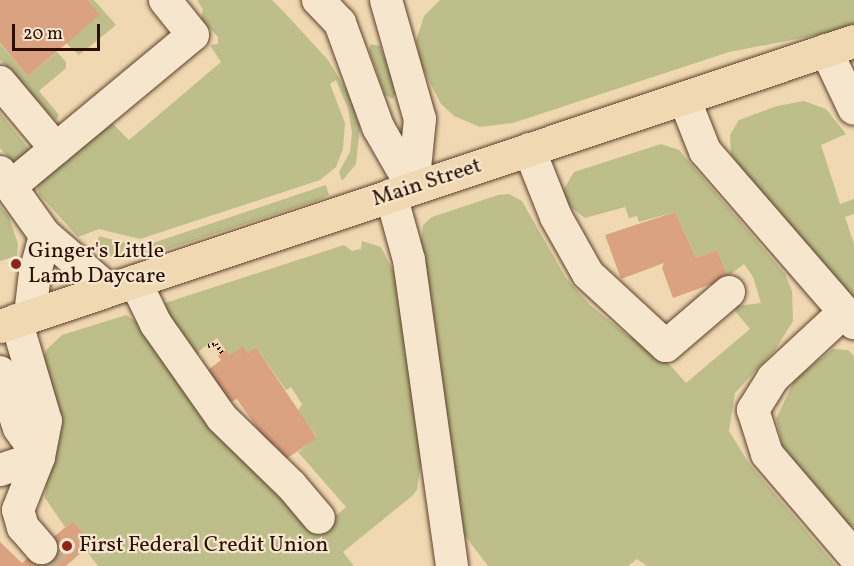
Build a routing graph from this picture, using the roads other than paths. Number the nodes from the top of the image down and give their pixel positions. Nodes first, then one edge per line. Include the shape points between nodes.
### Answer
1 (165, 0) edge
2 (318, 0) edge
3 (376, 0) edge
4 (386, 0) edge
5 (340, 23) junction
6 (840, 46) edge
7 (0, 82) edge
8 (684, 98) junction
9 (854, 109) edge
10 (56, 149) junction
11 (529, 149) junction
12 (6, 179) edge
13 (402, 192) junction
14 (45, 235) junction
15 (122, 286) junction
16 (729, 292) dead end
17 (849, 318) edge
18 (15, 320) edge
19 (0, 372) edge
20 (39, 457) junction
21 (0, 470) edge
22 (319, 518) dead end
23 (41, 548) tunnel mouth
24 (854, 556) edge
25 (452, 566) edge

1 - 10 lane via 193,36
2 - 5 lane
3 - 5 lane
4 - 13 lane via 420,119
5 - 13 lane
6 - 8 main road, Main Street
6 - 9 lane
7 - 10 lane
8 - 11 main road, Main Street
8 - 17 lane via 705,151
10 - 12 lane
11 - 13 main road, Main Street
11 - 16 lane via 556,218 588,274 666,346
12 - 14 lane
13 - 15 main road, Main Street
13 - 25 lane
14 - 15 lane
14 - 18 lane
15 - 18 main road, Main Street
15 - 22 lane via 156,324 222,418
17 - 24 lane via 774,378 753,410 767,454
18 - 20 lane via 46,421
19 - 20 lane via 19,428
20 - 21 lane
20 - 23 lane via 18,510 23,527

